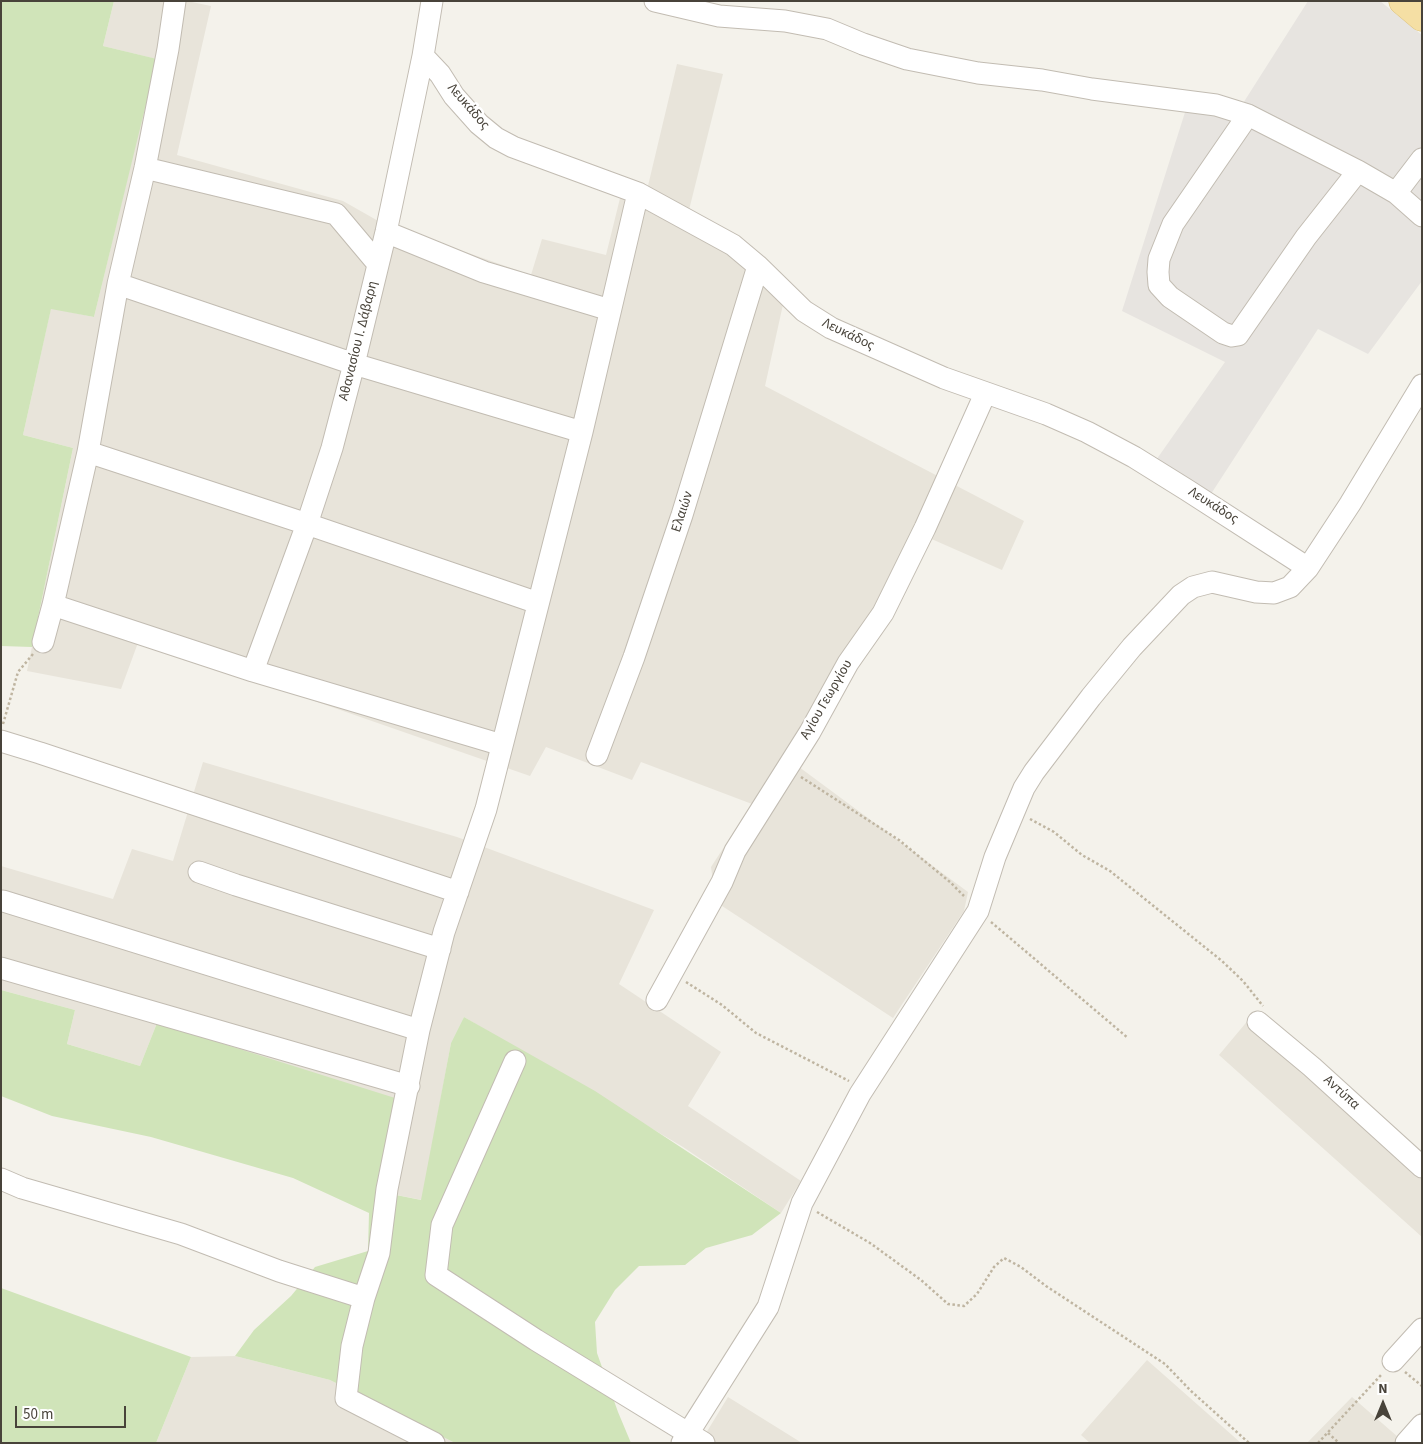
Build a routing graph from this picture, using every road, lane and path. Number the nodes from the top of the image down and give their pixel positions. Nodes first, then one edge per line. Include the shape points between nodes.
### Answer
1 (175, 1) edge
2 (432, 1) edge
3 (655, 1) edge
4 (1403, 1) edge
5 (1422, 17) edge
6 (423, 56) junction
7 (1248, 115) junction
8 (1422, 159) edge
9 (145, 168) junction
10 (1358, 171) junction
11 (638, 193) junction
12 (1396, 193) junction
13 (1422, 216) edge
14 (386, 232) junction
15 (378, 264) junction
16 (758, 266) junction
17 (118, 284) junction
18 (610, 310) junction
19 (354, 364) junction
20 (1422, 385) edge
21 (985, 394) junction
22 (582, 432) junction
23 (88, 452) junction
24 (307, 524) junction
25 (1308, 568) junction
26 (538, 603) junction
27 (54, 605) junction
28 (43, 642) joint
29 (253, 671) junction
30 (1, 728) edge
31 (1, 741) edge
32 (502, 745) junction
33 (597, 755) dead end
34 (787, 768) junction
35 (1015, 812) junction
36 (199, 872) dead end
37 (458, 892) junction
38 (3, 901) dead end
39 (978, 911) junction
40 (440, 948) junction
41 (1, 968) edge
42 (672, 973) junction
43 (657, 1000) dead end
44 (1264, 1017) joint
45 (419, 1030) junction
46 (1128, 1038) dead end
47 (515, 1061) dead end
48 (409, 1086) junction
49 (864, 1089) junction
50 (1422, 1167) edge
51 (1, 1179) edge
52 (802, 1203) junction
53 (364, 1298) junction
54 (1422, 1329) edge
55 (1393, 1361) joint
56 (1422, 1425) edge
57 (1328, 1433) junction
58 (691, 1440) edge
59 (434, 1443) edge
60 (1250, 1443) edge
61 (1318, 1443) edge
62 (1339, 1443) edge
63 (1406, 1443) edge

1 - 9 street
2 - 6 street, Αθανασίου Ι. Δάβαρη
3 - 7 street via 720,16 786,21 827,30 907,59 978,73 1216,105
4 - 5 main road
6 - 11 street, Λευκάδος via 454,96 496,138
6 - 14 street, Αθανασίου Ι. Δάβαρη
7 - 10 street
7 - 10 street via 1173,224 1159,259 1159,285 1170,297 1223,333 1238,335 1306,237
8 - 12 street
9 - 15 street via 336,214
9 - 17 street
10 - 12 street
11 - 16 street, Λευκάδος via 733,245
11 - 18 street
12 - 13 street
14 - 15 street, Αθανασίου Ι. Δάβαρη
14 - 18 street via 484,272
15 - 19 street, Αθανασίου Ι. Δάβαρη
16 - 21 street, Λευκάδος via 804,312 831,328
16 - 33 street, Ελαιών via 682,516
17 - 19 street
17 - 23 street
18 - 22 street
19 - 22 street
19 - 24 street, Αθανασίου Ι. Δάβαρη via 332,448
20 - 25 street
21 - 25 street, Λευκάδος via 1046,414 1134,457
21 - 34 street, Αγίου Γεωργίου via 883,613 848,663
22 - 26 street
23 - 24 street
23 - 27 street
24 - 26 street
24 - 29 street, Αθανασίου Ι. Δάβαρη
25 - 35 street via 1290,587 1274,594 1212,582 1193,587 1181,595 1085,704 1034,772
26 - 32 street
27 - 28 street
27 - 29 street
28 - 30 path via 18,672
29 - 32 street
31 - 37 street
32 - 37 street via 486,809
34 - 39 path via 899,840 950,882
34 - 42 street, Αγίου Γεωργίου via 735,851 722,882
35 - 39 street via 995,857
35 - 44 path via 1054,832 1110,871 1222,961 1243,980
36 - 40 street
37 - 40 street
38 - 45 street
39 - 46 path
39 - 49 street
40 - 45 street
41 - 48 street
42 - 43 street, Αγίου Γεωργίου
42 - 49 path via 722,1005 756,1033
44 - 50 street, Αντύπα via 1312,1067
45 - 48 street
47 - 58 street via 442,1225 436,1275
48 - 53 street via 387,1189 379,1253
49 - 52 street
51 - 53 street via 181,1234 279,1271
52 - 58 street via 768,1307
52 - 60 path via 870,1243 948,1304 964,1306 1004,1258 1021,1267 1165,1364
53 - 59 street via 352,1346 346,1398
54 - 55 street
55 - 57 path
56 - 63 street
57 - 61 path
57 - 62 path

